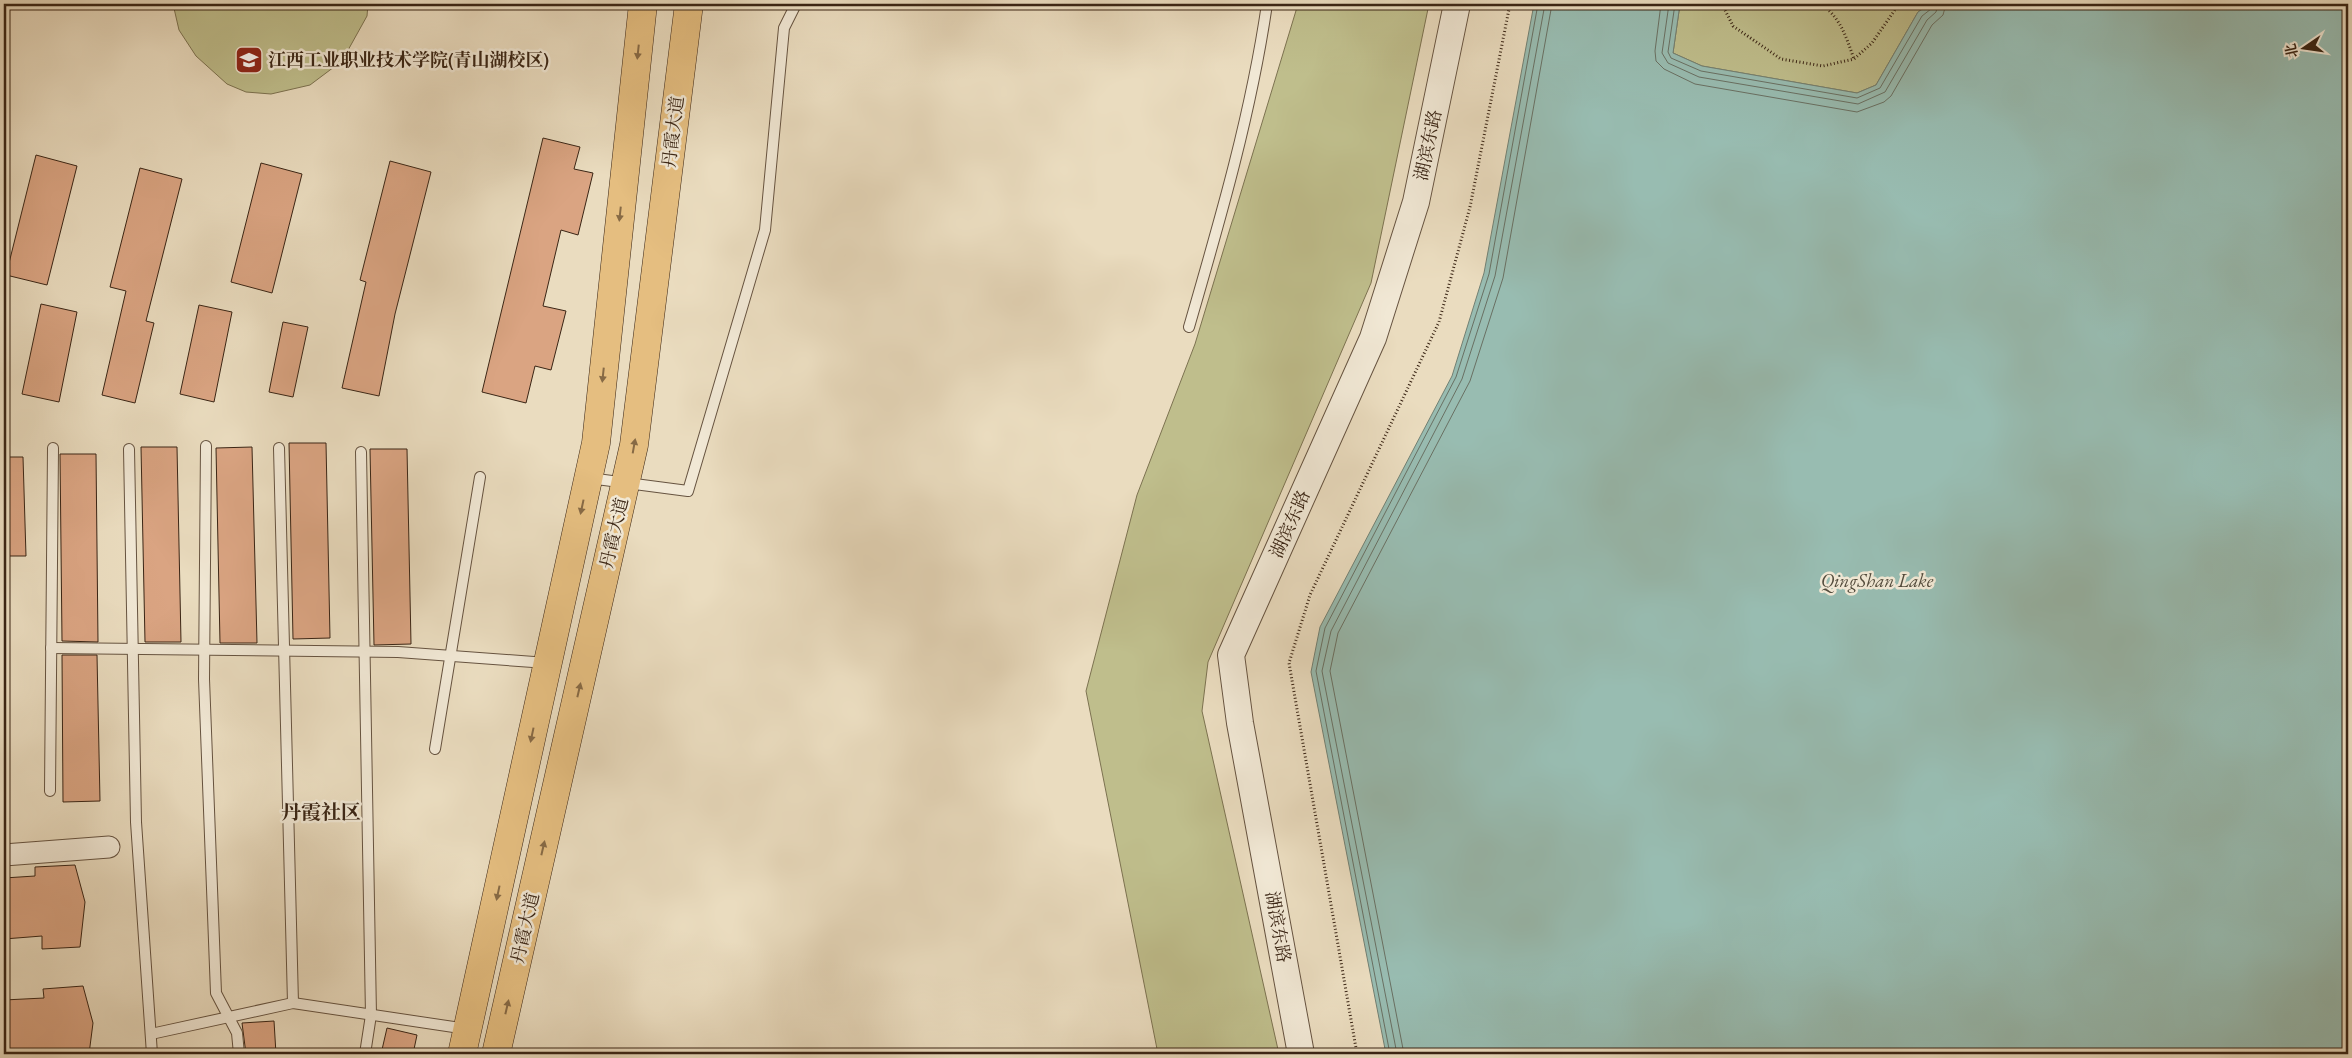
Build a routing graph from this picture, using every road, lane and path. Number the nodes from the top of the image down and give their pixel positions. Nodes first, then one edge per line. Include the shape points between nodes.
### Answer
1 (643, 4) edge
2 (689, 4) edge
3 (796, 4) edge
4 (1267, 4) edge
5 (1458, 4) edge
6 (1510, 4) edge
7 (1722, 4) edge
8 (1821, 4) edge
9 (1899, 4) edge
10 (1854, 59) junction
11 (1188, 327) dead end
12 (206, 446) dead end
13 (52, 448) dead end
14 (279, 448) dead end
15 (129, 449) dead end
16 (361, 452) dead end
17 (480, 477) dead end
18 (588, 478) junction
19 (626, 482) junction
20 (51, 648) junction
21 (133, 649) junction
22 (205, 649) junction
23 (284, 650) junction
24 (365, 652) junction
25 (451, 656) junction
26 (548, 664) junction
27 (435, 749) dead end
28 (50, 791) dead end
29 (109, 847) dead end
30 (4, 855) edge
31 (293, 1003) junction
32 (371, 1015) junction
33 (228, 1016) junction
34 (151, 1034) junction
35 (465, 1041) edge
36 (152, 1054) edge
37 (239, 1054) edge
38 (365, 1054) edge
39 (496, 1054) edge
40 (1301, 1054) edge
41 (1357, 1054) edge

1 -> 18 main road, 丹霞大道 via 596,443
19 -> 2 main road, 丹霞大道 via 634,445
3 - 19 lane via 784,28 765,230 688,491
4 - 11 lane via 1259,62 1231,182
5 - 40 street, 湖滨东路 via 1416,202 1373,338 1231,655 1240,723
6 - 41 path via 1470,207 1439,322 1310,595 1289,663
7 - 10 path via 1733,26 1780,58 1823,66
8 - 10 path via 1834,13
9 - 10 path via 1872,44
12 - 22 lane
13 - 20 lane
14 - 23 lane
15 - 21 lane
16 - 24 lane
17 - 25 lane
18 - 19 lane
18 -> 26 main road, 丹霞大道
39 -> 19 main road, 丹霞大道
20 - 21 lane
20 - 28 lane
21 - 22 lane
21 - 34 lane via 136,822
22 - 23 lane
22 - 33 lane via 216,993
23 - 24 lane
23 - 31 lane
24 - 25 lane
24 - 32 lane
25 - 26 lane
25 - 27 lane
26 -> 35 main road, 丹霞大道
29 - 30 street
31 - 32 lane
31 - 33 lane
32 - 35 lane
32 - 38 lane
33 - 34 lane
33 - 37 lane via 237,1033
34 - 36 lane

